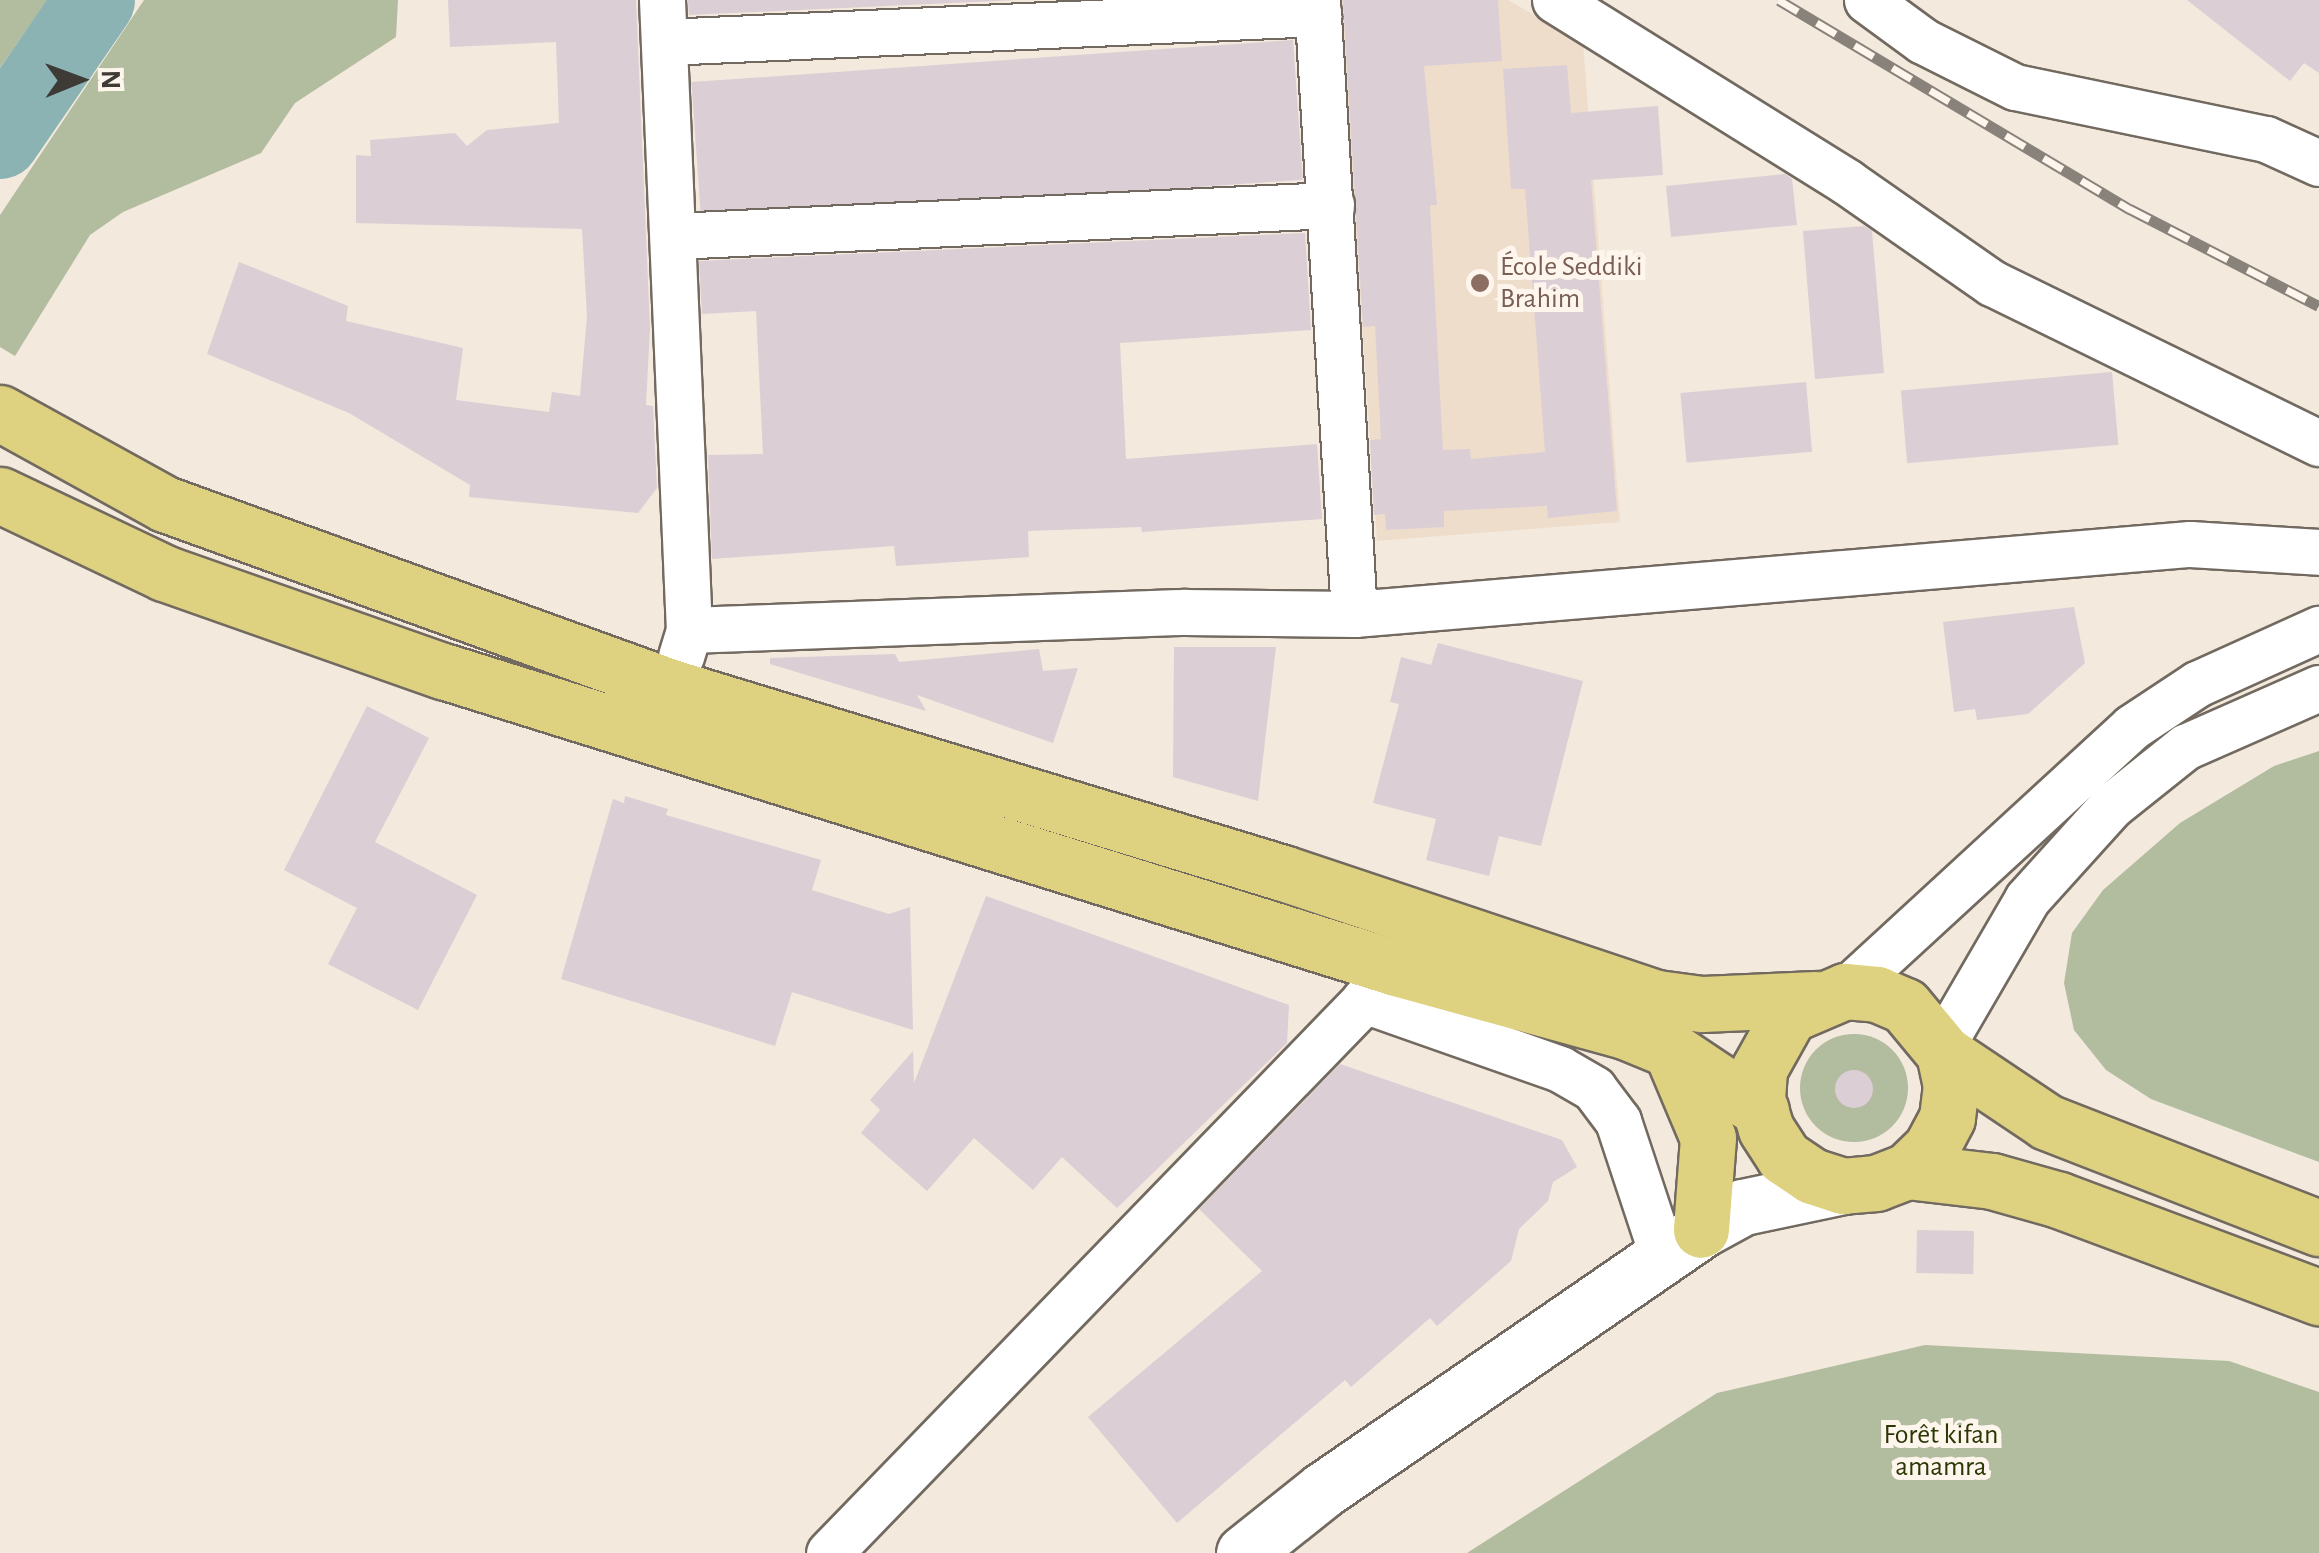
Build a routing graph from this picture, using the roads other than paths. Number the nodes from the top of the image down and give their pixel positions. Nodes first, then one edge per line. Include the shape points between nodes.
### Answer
1 (1555, 0) edge
2 (1867, 0) edge
3 (1317, 7) edge
4 (663, 21) edge
5 (2319, 163) edge
6 (1331, 205) junction
7 (674, 236) junction
8 (16, 422) edge
9 (2319, 443) edge
10 (2, 495) edge
11 (2317, 552) edge
12 (1354, 614) junction
13 (689, 630) junction
14 (2319, 630) edge
15 (671, 688) junction
16 (2319, 688) edge
17 (656, 741) junction
18 (1380, 984) junction
19 (1830, 995) junction
20 (1671, 1050) junction
21 (1942, 1050) junction
22 (1763, 1120) junction
23 (1906, 1170) junction
24 (1843, 1186) junction
25 (2319, 1228) edge
26 (1682, 1244) junction
27 (2319, 1297) edge
28 (829, 1553) edge
29 (1244, 1553) edge

1 - 9 street via 1848,182 1992,282
2 - 5 street via 1923,42 2015,87 2266,140
3 - 4 street
3 - 6 street
4 - 7 street
6 - 7 street
6 - 12 street
7 - 13 street
8 - 15 main road via 165,504
10 - 17 main road via 164,573
11 - 12 street via 2190,544
12 - 13 street via 1186,612
13 - 15 street
14 - 19 street via 2197,684 2132,727
15 - 17 street
15 - 19 main road via 1283,873 1657,998 1702,1004
16 - 21 street via 2185,748 2111,806 2016,915
17 - 18 main road
18 - 20 main road via 1626,1031
18 - 26 street via 1594,1089 1618,1120
18 - 28 street
19 - 21 main road via 1905,1006
19 - 22 main road via 1790,1016 1770,1039 1759,1068
20 - 22 main road
20 - 26 main road via 1708,1138
21 - 23 main road via 1950,1085 1947,1118 1931,1148
21 - 25 main road via 2047,1122
22 - 24 main road via 1784,1157
22 - 26 street via 1737,1194
23 - 24 main road via 1876,1183
23 - 27 main road via 1992,1181 2059,1200
24 - 26 street via 1796,1190 1743,1207
26 - 29 street via 1322,1490

